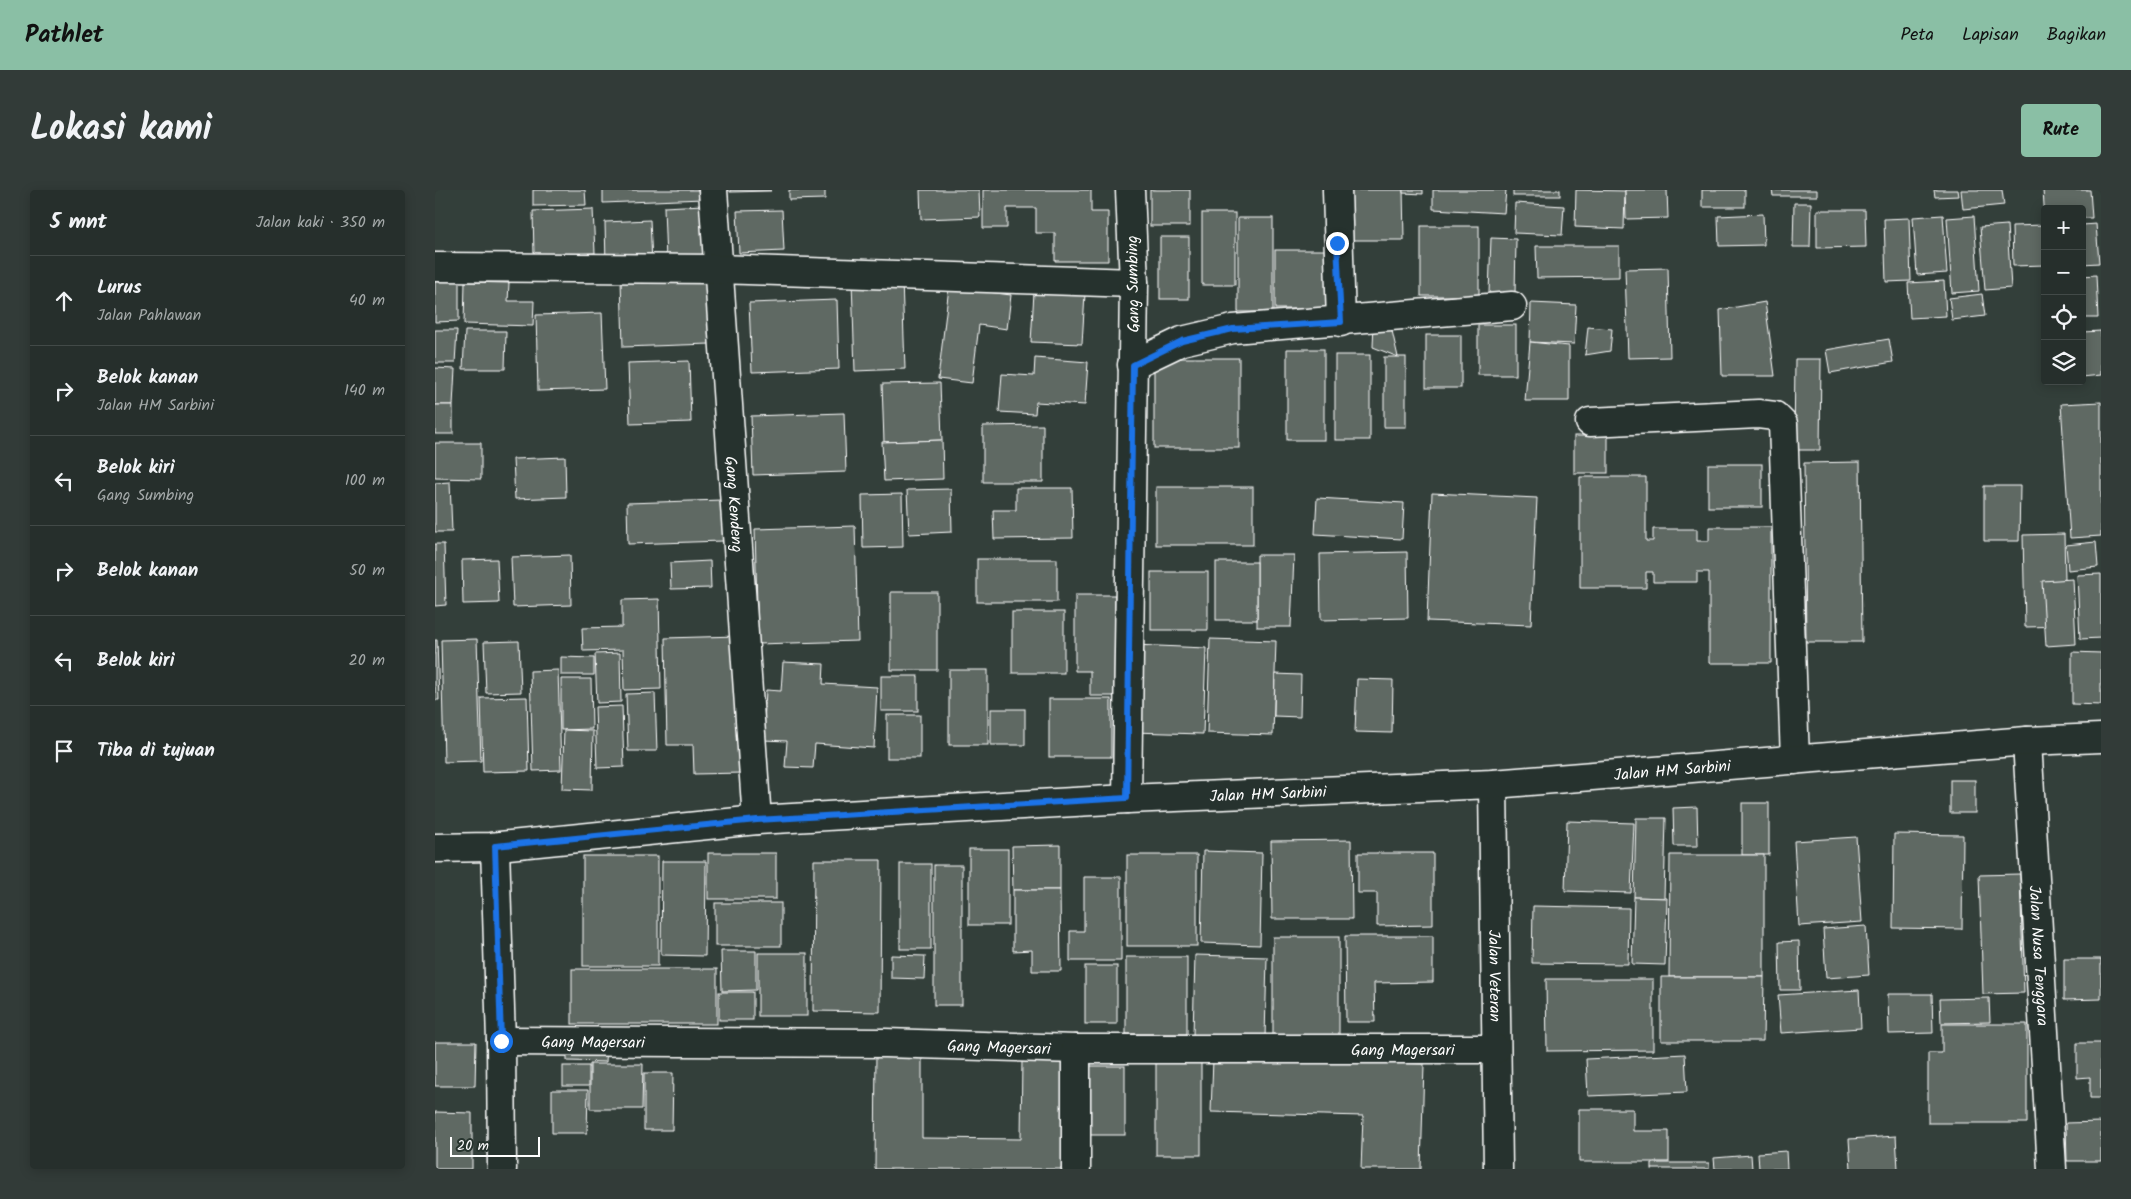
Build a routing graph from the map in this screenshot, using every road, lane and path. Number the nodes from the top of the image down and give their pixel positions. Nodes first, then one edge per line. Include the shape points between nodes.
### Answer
1 (713, 190) edge
2 (1130, 190) edge
3 (1337, 190) edge
4 (435, 267) edge
5 (718, 269) junction
6 (1134, 282) junction
7 (1512, 306) dead end
8 (1341, 322) junction
9 (1133, 365) junction
10 (1590, 422) dead end
11 (2101, 738) edge
12 (2027, 742) junction
13 (1795, 760) junction
14 (1493, 784) junction
15 (1127, 798) junction
16 (757, 820) junction
17 (495, 846) junction
18 (435, 848) edge
19 (501, 1041) junction
20 (1076, 1049) junction
21 (1496, 1049) junction
22 (502, 1169) edge
23 (1076, 1169) edge
24 (1498, 1169) edge
25 (2052, 1169) edge

1 - 5 street, Gang Kendeng
2 - 6 street, Gang Sumbing
3 - 8 street
4 - 5 street
5 - 6 street
5 - 16 street, Gang Kendeng
6 - 9 street, Gang Sumbing
7 - 8 street
8 - 9 street via 1233,329 1182,341
9 - 15 street, Gang Sumbing
10 - 13 street via 1758,414 1775,416 1783,424
11 - 12 street, Jalan HM Sarbini
12 - 13 street, Jalan HM Sarbini
12 - 25 street, Jalan Nusa Tenggara
13 - 14 street, Jalan HM Sarbini
14 - 15 street, Jalan HM Sarbini
14 - 21 street, Jalan Veteran
15 - 16 street, Jalan HM Sarbini
16 - 17 street, Jalan HM Sarbini
17 - 18 street, Jalan HM Sarbini
17 - 19 street
19 - 20 street, Gang Magersari via 885,1043
19 - 22 street
20 - 21 street, Gang Magersari
20 - 23 street
21 - 24 street, Jalan Veteran

